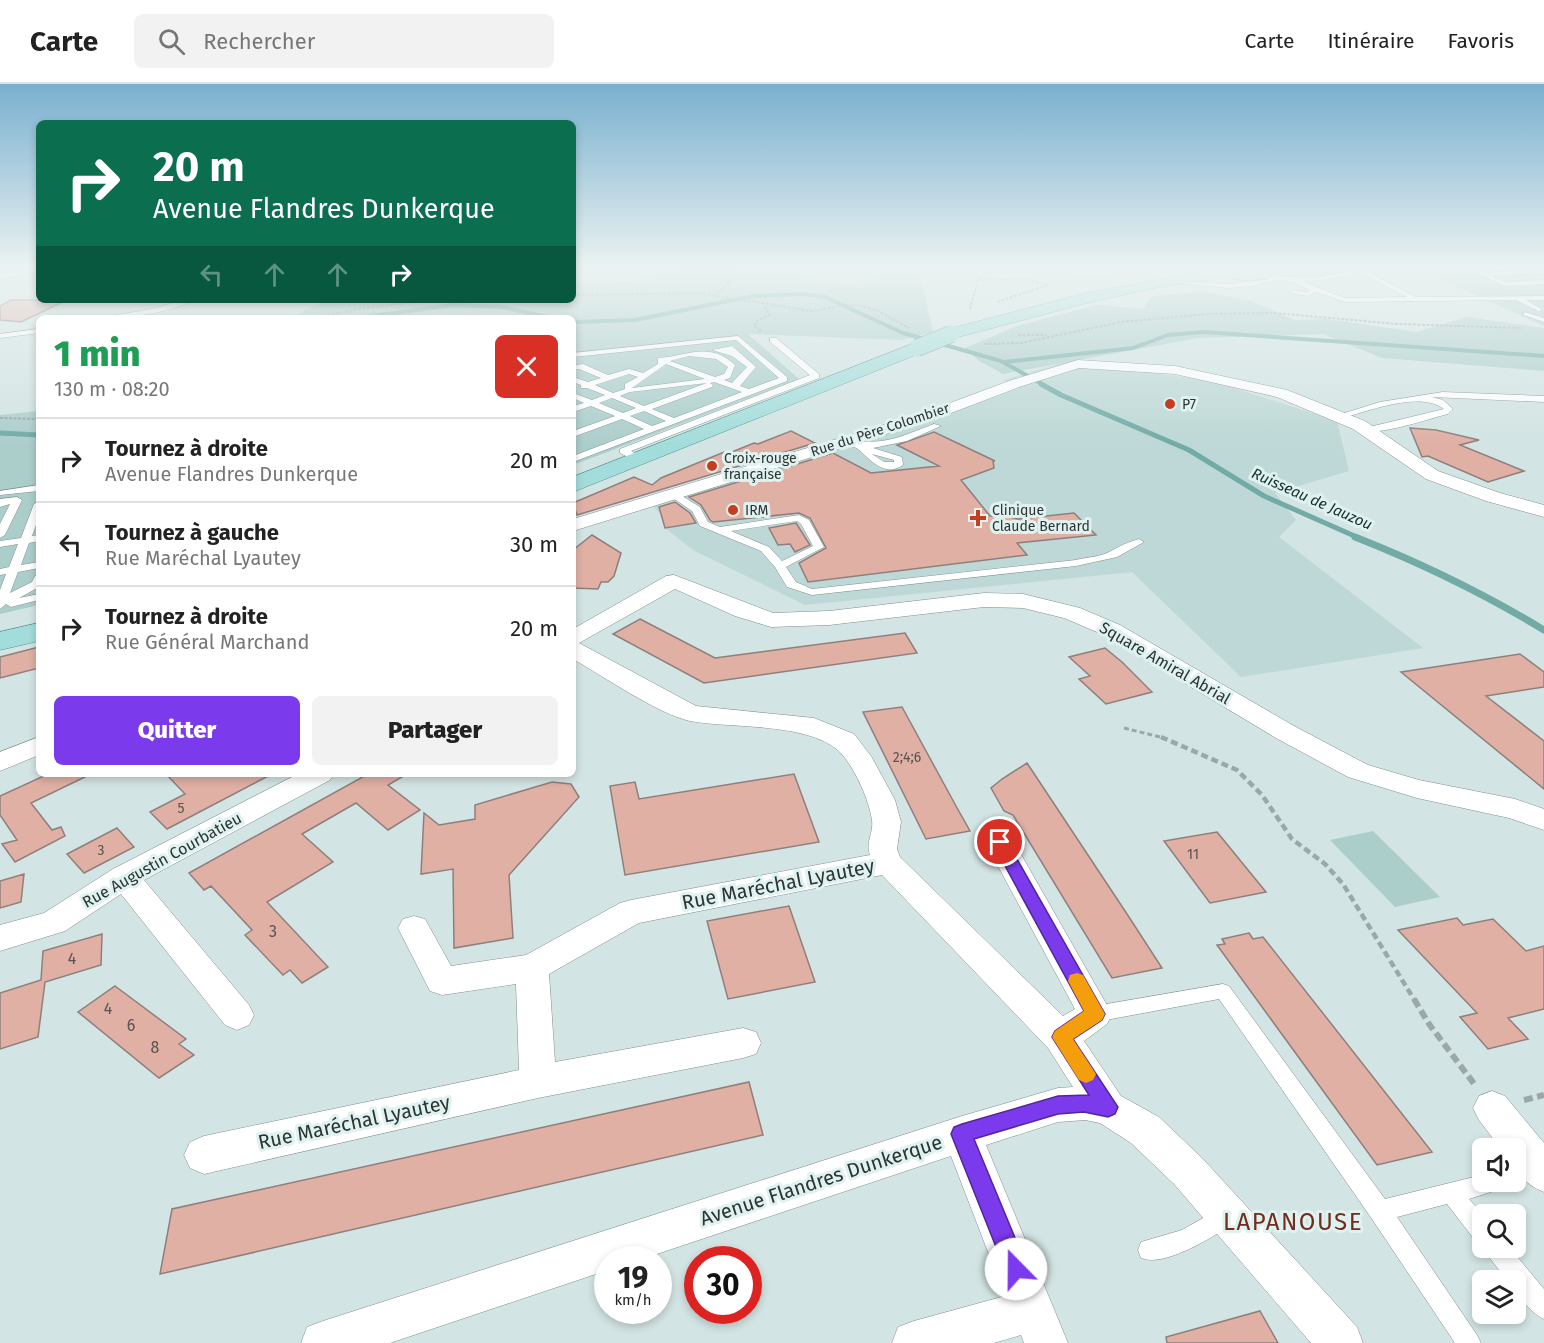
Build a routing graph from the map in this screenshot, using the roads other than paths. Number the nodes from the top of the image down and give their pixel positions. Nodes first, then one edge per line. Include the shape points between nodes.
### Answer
1 (969, 327) edge
2 (976, 327) edge
3 (36, 331) edge
4 (951, 334) junction
5 (0, 336) edge
6 (773, 340) road end
7 (693, 344) junction
8 (637, 350) junction
9 (576, 355) edge
10 (696, 355) junction
11 (721, 355) junction
12 (761, 358) junction
13 (663, 361) junction
14 (729, 363) junction
15 (576, 366) edge
16 (755, 369) junction
17 (644, 376) junction
18 (608, 378) junction
19 (576, 380) edge
20 (715, 380) junction
21 (587, 385) junction
22 (736, 385) junction
23 (576, 388) edge
24 (629, 388) junction
25 (749, 392) junction
26 (613, 395) junction
27 (576, 396) edge
28 (1426, 398) junction
29 (1526, 398) junction
30 (1544, 399) edge
31 (591, 403) junction
32 (1544, 405) edge
33 (576, 408) edge
34 (644, 408) junction
35 (622, 416) junction
36 (1339, 416) junction
37 (674, 421) junction
38 (937, 426) dead end
39 (652, 429) junction
40 (1365, 429) junction
41 (576, 432) edge
42 (576, 432) edge
43 (588, 436) dead end
44 (598, 441) dead end
45 (854, 444) junction
46 (609, 445) junction
47 (631, 455) junction
48 (576, 458) edge
49 (576, 483) edge
50 (36, 488) edge
51 (576, 488) edge
52 (0, 493) edge
53 (674, 494) junction
54 (0, 504) edge
55 (36, 511) edge
56 (1544, 511) edge
57 (34, 516) junction
58 (4, 520) edge
59 (576, 524) edge
60 (719, 530) junction
61 (0, 536) edge
62 (36, 538) edge
63 (25, 540) junction
64 (1138, 542) dead end
65 (0, 544) edge
66 (36, 566) edge
67 (780, 566) junction
68 (14, 570) junction
69 (0, 573) edge
70 (36, 583) edge
71 (36, 598) edge
72 (1, 604) edge
73 (36, 633) edge
74 (576, 636) edge
75 (0, 641) edge
76 (576, 651) edge
77 (36, 746) edge
78 (0, 762) edge
79 (314, 777) edge
80 (1544, 820) edge
81 (1000, 842) dead end
82 (888, 863) junction
83 (124, 877) junction
84 (414, 928) dead end
85 (0, 938) edge
86 (532, 968) junction
87 (1095, 1014) junction
88 (237, 1015) dead end
89 (1061, 1037) junction
90 (743, 1043) dead end
91 (538, 1082) junction
92 (1108, 1107) junction
93 (1492, 1108) road end
94 (962, 1134) junction
95 (204, 1155) dead end
96 (1536, 1172) edge
97 (1472, 1188) edge
98 (1451, 1193) junction
99 (1380, 1211) junction
100 (1228, 1215) junction
101 (1472, 1219) edge
102 (1149, 1251) dead end
103 (1504, 1258) edge
104 (1544, 1306) edge
105 (1040, 1326) edge
106 (323, 1343) edge
107 (914, 1343) edge
108 (1341, 1343) edge
109 (1469, 1343) edge

1 - 4 main road
2 - 4 main road
3 - 5 lane
4 - 47 main road, bridge via 914,338
6 - 47 lane via 816,376
7 - 8 lane
7 - 10 lane via 699,350
7 - 12 lane via 738,338
8 - 9 lane
8 - 13 lane
10 - 11 lane
10 - 13 lane
11 - 14 lane
11 - 16 lane via 735,354
12 - 16 lane
12 - 25 lane via 784,379
13 - 17 lane
13 - 20 lane
14 - 16 lane
14 - 20 lane via 731,372
15 - 18 lane
16 - 22 lane
16 - 22 lane via 746,385
17 - 18 lane via 629,371
17 - 24 lane
18 - 21 lane
18 - 24 lane
19 - 21 lane
20 - 22 lane
20 - 24 lane via 641,390
20 - 34 lane
21 - 23 lane
21 - 26 lane
22 - 25 lane
24 - 26 lane
25 - 37 lane
26 - 31 lane
26 - 34 lane
27 - 31 lane
28 - 29 lane via 1443,394
28 - 36 lane
28 - 40 lane via 1449,409
29 - 30 lane
29 - 32 lane
31 - 33 lane
31 - 35 lane
34 - 35 lane
34 - 37 lane
35 - 39 lane
35 - 41 lane
36 - 40 street
36 - 45 street, Rue du Père Colombier via 1281,393 1175,370 1078,364
37 - 39 lane
38 - 45 lane via 884,444
39 - 46 lane
40 - 56 street via 1432,475
42 - 43 lane
44 - 46 lane
45 - 53 street, Rue du Père Colombier
46 - 47 lane
46 - 48 lane
47 - 49 main road
47 - 51 main road
50 - 52 lane
53 - 59 street, Rue du Père Colombier
53 - 60 lane via 696,509 704,524
54 - 58 lane via 17,500
55 - 57 lane
57 - 58 lane
57 - 63 lane
58 - 61 lane
60 - 67 lane via 765,549
60 - 67 lane via 799,518 819,547
62 - 63 lane
63 - 65 lane
63 - 68 lane
64 - 67 lane via 1113,555 1076,563 812,592 788,583
66 - 68 lane
68 - 69 lane
68 - 72 lane
70 - 72 lane
71 - 72 lane
73 - 75 main road
74 - 80 street, Square Amiral Abrial via 674,581 771,620 829,618 984,600 1023,601 1072,613 1112,630 1358,771 1417,789 1515,809
76 - 82 street via 691,713 814,726 845,740 881,800 887,822 882,849
77 - 78 street
79 - 83 street, Rue Augustin Courbatieu
81 - 87 street
82 - 86 street, Rue Maréchal Lyautey via 632,912
82 - 89 street, Rue Maréchal Lyautey
83 - 85 street, Rue Augustin Courbatieu via 54,922
83 - 88 street
84 - 86 street, Rue Maréchal Lyautey via 442,981
86 - 91 street
87 - 89 street
87 - 99 lane via 1223,991
89 - 92 street, Rue Maréchal Lyautey
90 - 91 street, Rue Maréchal Lyautey
91 - 95 street, Rue Maréchal Lyautey
92 - 94 street, Avenue Flandres Dunkerque via 1084,1103 1058,1105
92 - 100 street, Avenue Flandres Dunkerque via 1145,1130
93 - 96 street
94 - 105 street
94 - 106 street, Avenue Flandres Dunkerque
97 - 98 lane
98 - 99 lane
98 - 101 lane
99 - 109 lane
100 - 102 lane via 1186,1240
100 - 108 street, Avenue Flandres Dunkerque
103 - 104 lane
105 - 107 street

